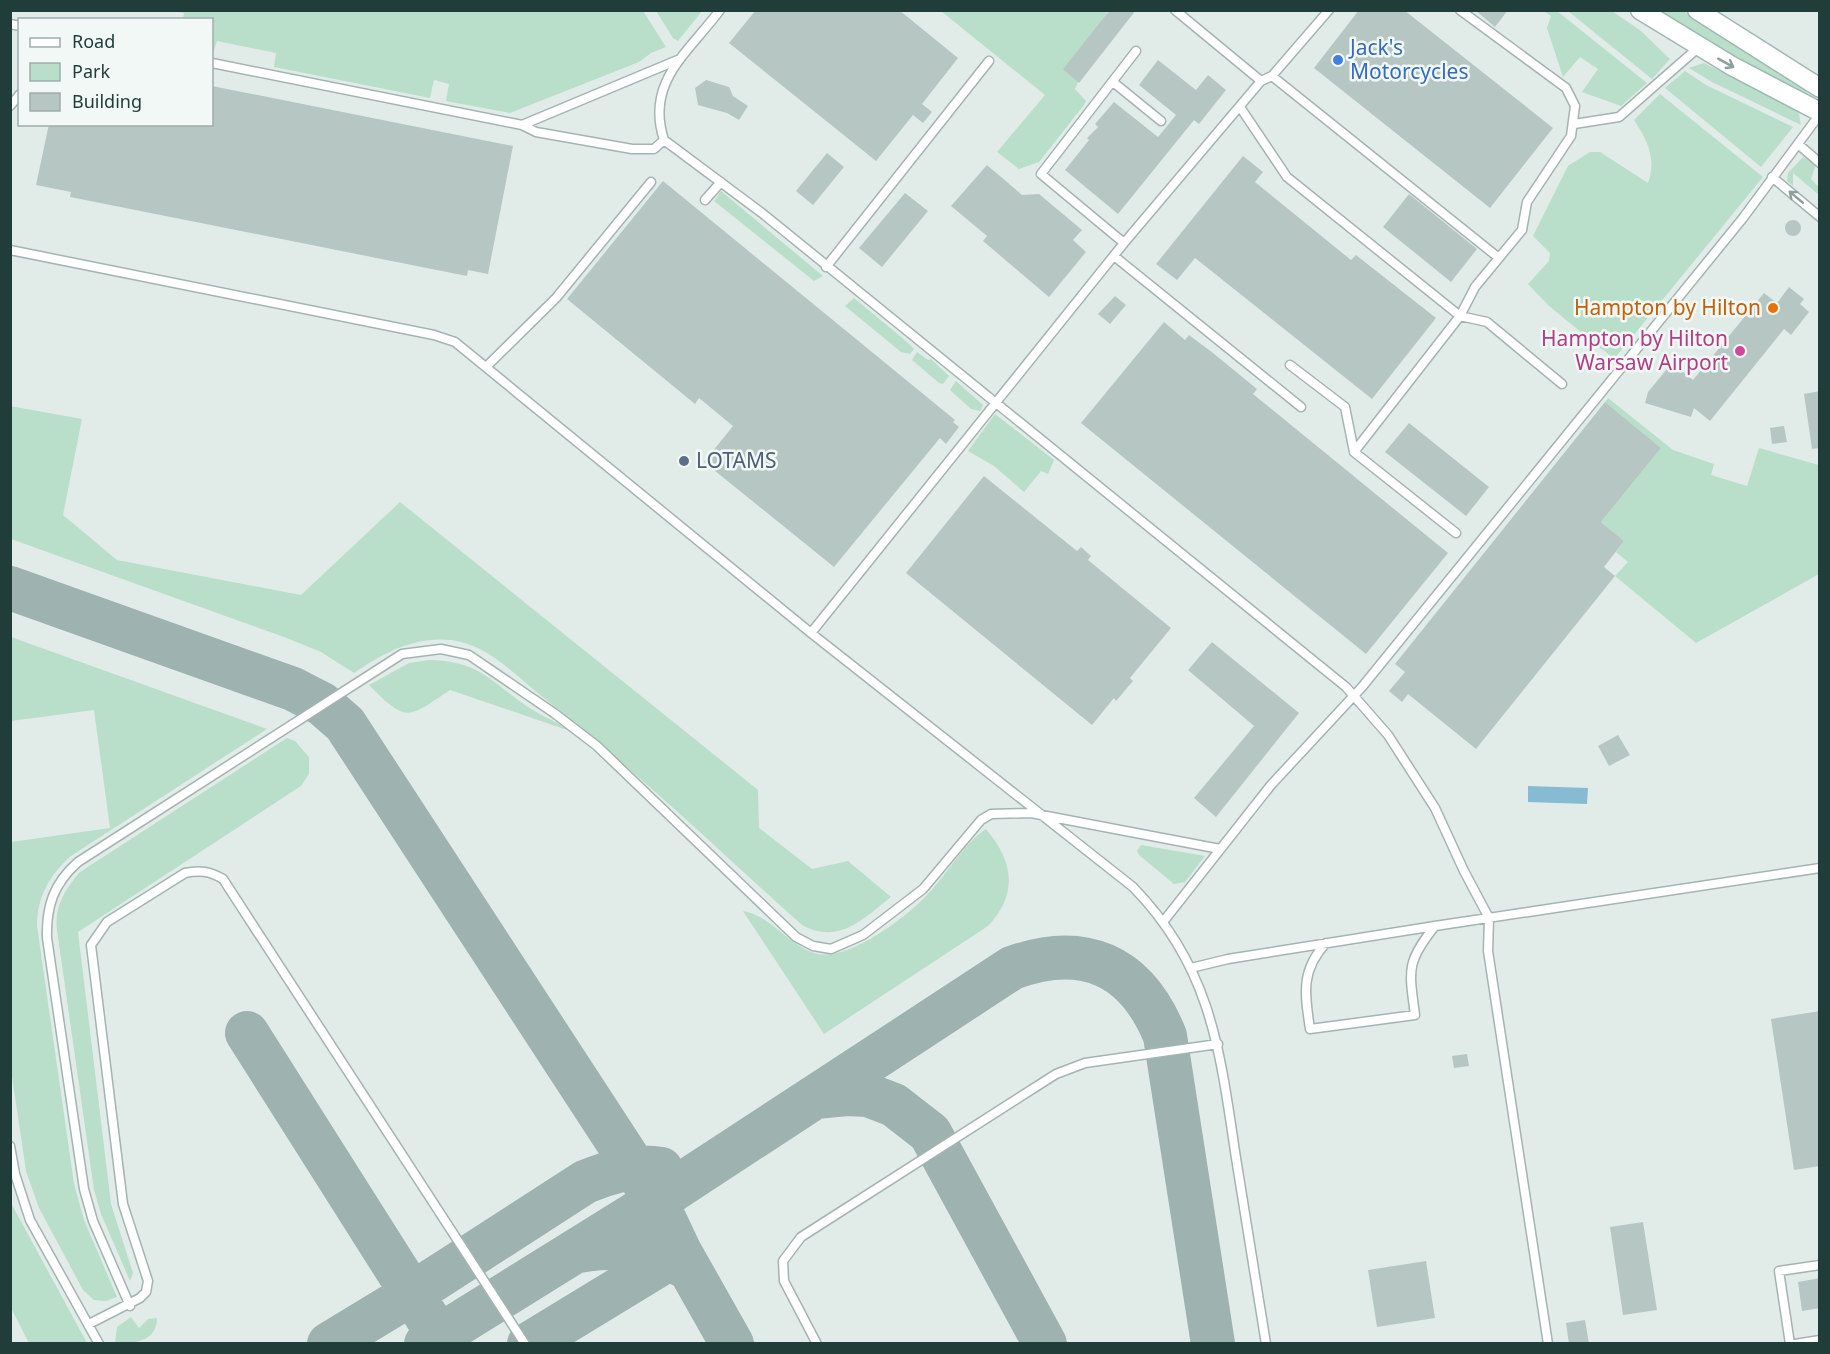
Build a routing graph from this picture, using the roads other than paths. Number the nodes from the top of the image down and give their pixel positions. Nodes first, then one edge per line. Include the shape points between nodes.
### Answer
1 (720, 10) edge
2 (1329, 10) edge
3 (1460, 10) edge
4 (1640, 10) edge
5 (1697, 10) edge
6 (1176, 11) edge
7 (1699, 47) junction
8 (1136, 51) dead end
9 (680, 59) junction
10 (989, 61) dead end
11 (213, 63) edge
12 (1272, 76) junction
13 (1261, 81) junction
14 (1113, 82) junction
15 (1820, 88) edge
16 (1240, 106) junction
17 (1820, 113) edge
18 (1161, 121) dead end
19 (1574, 124) junction
20 (522, 125) junction
21 (664, 140) junction
22 (1798, 144) junction
23 (1820, 163) edge
24 (1772, 177) junction
25 (651, 182) dead end
26 (721, 182) junction
27 (705, 200) dead end
28 (1820, 217) edge
29 (1124, 243) junction
30 (10, 250) edge
31 (1114, 256) junction
32 (1499, 258) junction
33 (826, 267) junction
34 (1460, 316) junction
35 (1290, 365) dead end
36 (487, 366) junction
37 (1562, 384) dead end
38 (996, 402) junction
39 (1301, 407) dead end
40 (1354, 453) junction
41 (1456, 533) dead end
42 (811, 633) junction
43 (1354, 696) junction
44 (1040, 815) junction
45 (1220, 849) junction
46 (1820, 868) edge
47 (1489, 918) junction
48 (1163, 922) junction
49 (1435, 926) junction
50 (1326, 943) junction
51 (1191, 968) junction
52 (1218, 1044) junction
53 (10, 1146) edge
54 (1820, 1265) edge
55 (130, 1306) junction
56 (89, 1324) junction
57 (1820, 1340) edge
58 (99, 1344) edge
59 (525, 1344) edge
60 (818, 1344) edge
61 (1266, 1344) edge
62 (1548, 1344) edge
63 (1793, 1344) edge

1 - 9 lane
2 - 12 lane
3 - 19 lane via 1566,88 1575,105
4 - 7 street
5 - 15 street
6 - 13 lane
7 -> 17 street
7 - 19 lane via 1619,117
8 - 14 lane
9 - 20 lane
9 - 21 lane via 669,73 658,105
10 - 33 lane
11 - 20 lane
12 - 13 lane
12 - 32 lane
13 - 16 lane
14 - 18 lane
14 - 29 lane via 1041,174
16 - 29 lane
16 - 34 lane via 1287,177
17 - 22 lane
19 - 32 lane via 1563,150 1527,202 1522,230
20 - 21 lane via 536,132 632,149 654,149
21 - 26 lane
22 - 23 lane
22 - 24 lane
28 -> 24 lane
24 - 43 lane via 1743,218
25 - 36 lane via 556,298
26 - 27 lane
26 - 33 lane
29 - 31 lane
30 - 36 lane via 434,335 455,342
31 - 38 lane
31 - 39 lane
32 - 34 lane via 1475,287
33 - 38 lane
34 - 37 lane via 1487,322
34 - 40 lane
35 - 40 lane via 1345,407
36 - 42 lane
38 - 42 lane
38 - 43 lane
40 - 41 lane
42 - 44 lane
43 - 45 lane via 1271,785
43 - 47 lane via 1412,769
44 - 45 lane
44 - 48 lane via 1133,887
44 - 55 lane via 991,814 981,820 923,889 863,935 831,949 813,946 796,937 597,746 554,713 469,655 441,649 402,654 78,862 66,873 50,900 47,938 84,1189 93,1221
45 - 48 lane
46 - 47 lane
47 - 49 lane
47 - 62 lane via 1488,951
48 - 51 lane
49 - 50 lane
49 - 50 lane via 1414,952 1411,968 1415,1015 1310,1029 1307,974 1315,955
50 - 51 lane
51 - 52 lane
52 - 60 lane via 1085,1063 1056,1074 801,1237 783,1261 784,1281
52 - 61 lane
53 - 56 lane via 19,1192 30,1220
54 - 63 lane via 1779,1271
55 - 56 lane
55 - 59 lane via 146,1292 148,1281 123,1204 91,945 107,922 185,873 197,870 223,879
56 - 58 lane
57 - 63 lane

